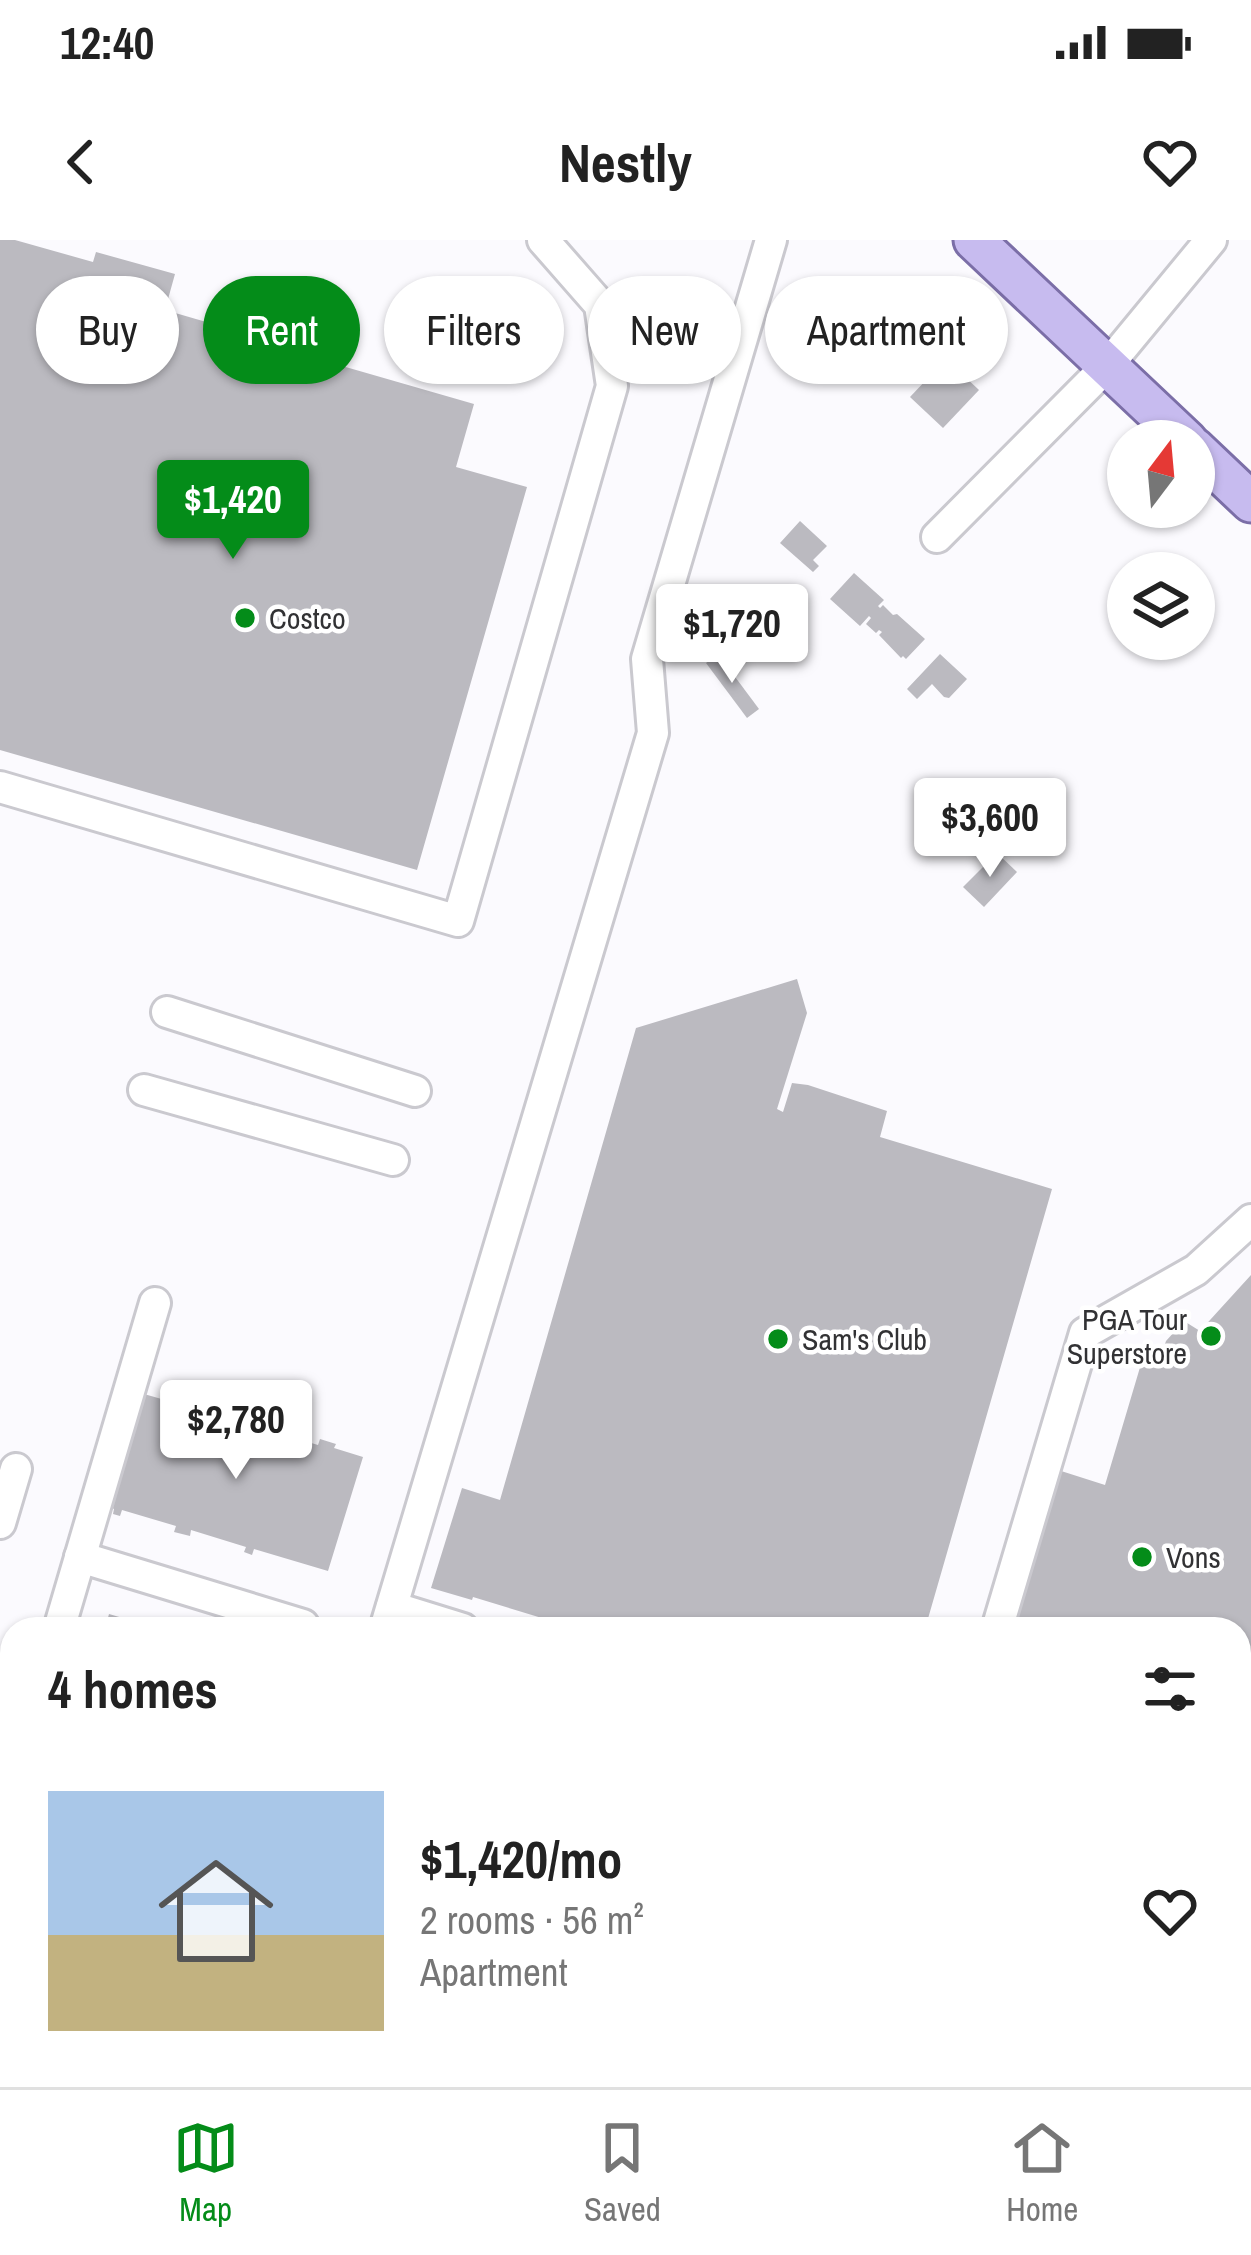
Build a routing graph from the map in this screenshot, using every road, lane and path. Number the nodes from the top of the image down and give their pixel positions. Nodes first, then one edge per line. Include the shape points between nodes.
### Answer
1 (543, 240) edge
2 (771, 240) edge
3 (974, 240) edge
4 (1211, 240) edge
5 (1107, 365) junction
6 (1164, 420) edge
7 (1215, 468) edge
8 (1251, 502) edge
9 (937, 538) dead end
10 (0, 788) edge
11 (167, 1012) dead end
12 (144, 1090) dead end
13 (415, 1090) dead end
14 (393, 1160) dead end
15 (1251, 1220) edge
16 (155, 1303) dead end
17 (16, 1469) dead end
18 (0, 1523) edge
19 (80, 1557) junction
20 (62, 1617) edge
21 (277, 1617) edge
22 (388, 1617) edge
23 (1001, 1617) edge

1 - 10 lane via 600,305 612,386 458,921
2 - 22 lane via 647,659 653,733
3 - 5 main road
4 - 5 lane
5 - 6 main road
5 - 9 lane
7 - 8 main road
11 - 13 lane
12 - 14 lane
15 - 23 lane via 1196,1270 1084,1333
16 - 19 lane
17 - 18 lane
19 - 20 lane
19 - 21 lane

